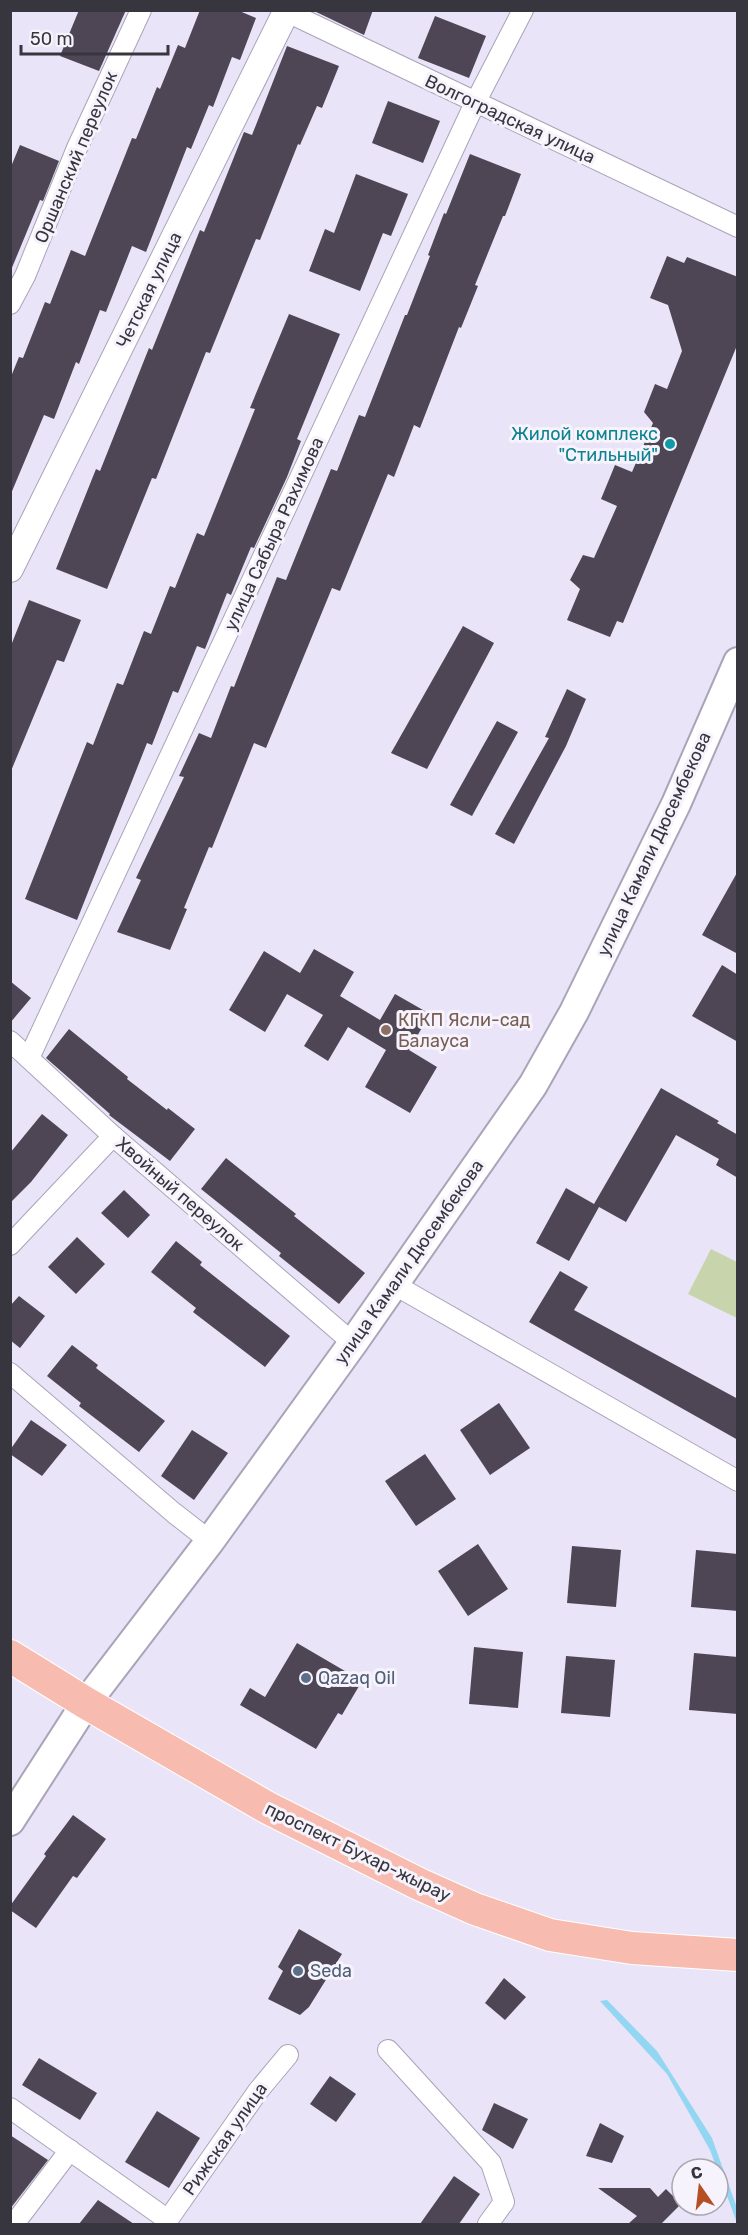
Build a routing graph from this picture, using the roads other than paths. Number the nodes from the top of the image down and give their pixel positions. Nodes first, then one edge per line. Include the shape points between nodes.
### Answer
1 (141, 10) edge
2 (523, 10) edge
3 (286, 11) edge
4 (475, 103) junction
5 (738, 227) edge
6 (10, 304) edge
7 (10, 569) edge
8 (738, 662) edge
9 (10, 1041) edge
10 (29, 1059) junction
11 (113, 1136) junction
12 (10, 1245) edge
13 (395, 1285) junction
14 (353, 1343) junction
15 (10, 1373) edge
16 (738, 1481) edge
17 (210, 1541) junction
18 (10, 1656) edge
19 (86, 1703) junction
20 (10, 1821) edge
21 (738, 1955) edge
22 (388, 2050) dead end
23 (288, 2055) dead end
24 (10, 2108) edge
25 (70, 2150) junction
26 (166, 2222) edge
27 (14, 2224) edge
28 (488, 2224) edge

1 - 6 street, Оршанский переулок
2 - 4 street, улица Сабыра Рахимова
3 - 4 street, Волгоградская улица
3 - 7 street, Четская улица
4 - 5 street, Волгоградская улица
4 - 10 street, улица Сабыра Рахимова
8 - 13 main road, улица Камали Дюсембекова via 676,804 574,1012 532,1085
9 - 10 street, Хвойный переулок
10 - 11 street, Хвойный переулок
11 - 12 street
11 - 14 street, Хвойный переулок
13 - 14 main road, улица Камали Дюсембекова
13 - 16 street
14 - 17 main road, улица Камали Дюсембекова
15 - 17 street
17 - 19 main road, улица Камали Дюсембекова
18 - 19 main road, проспект Бухар-жырау
19 - 20 main road, улица Камали Дюсембекова
19 - 21 main road, проспект Бухар-жырау via 268,1808 475,1909 550,1935 632,1948
22 - 28 street via 491,2163 504,2202
23 - 26 street, Рижская улица
24 - 25 street
25 - 26 street
25 - 27 street

